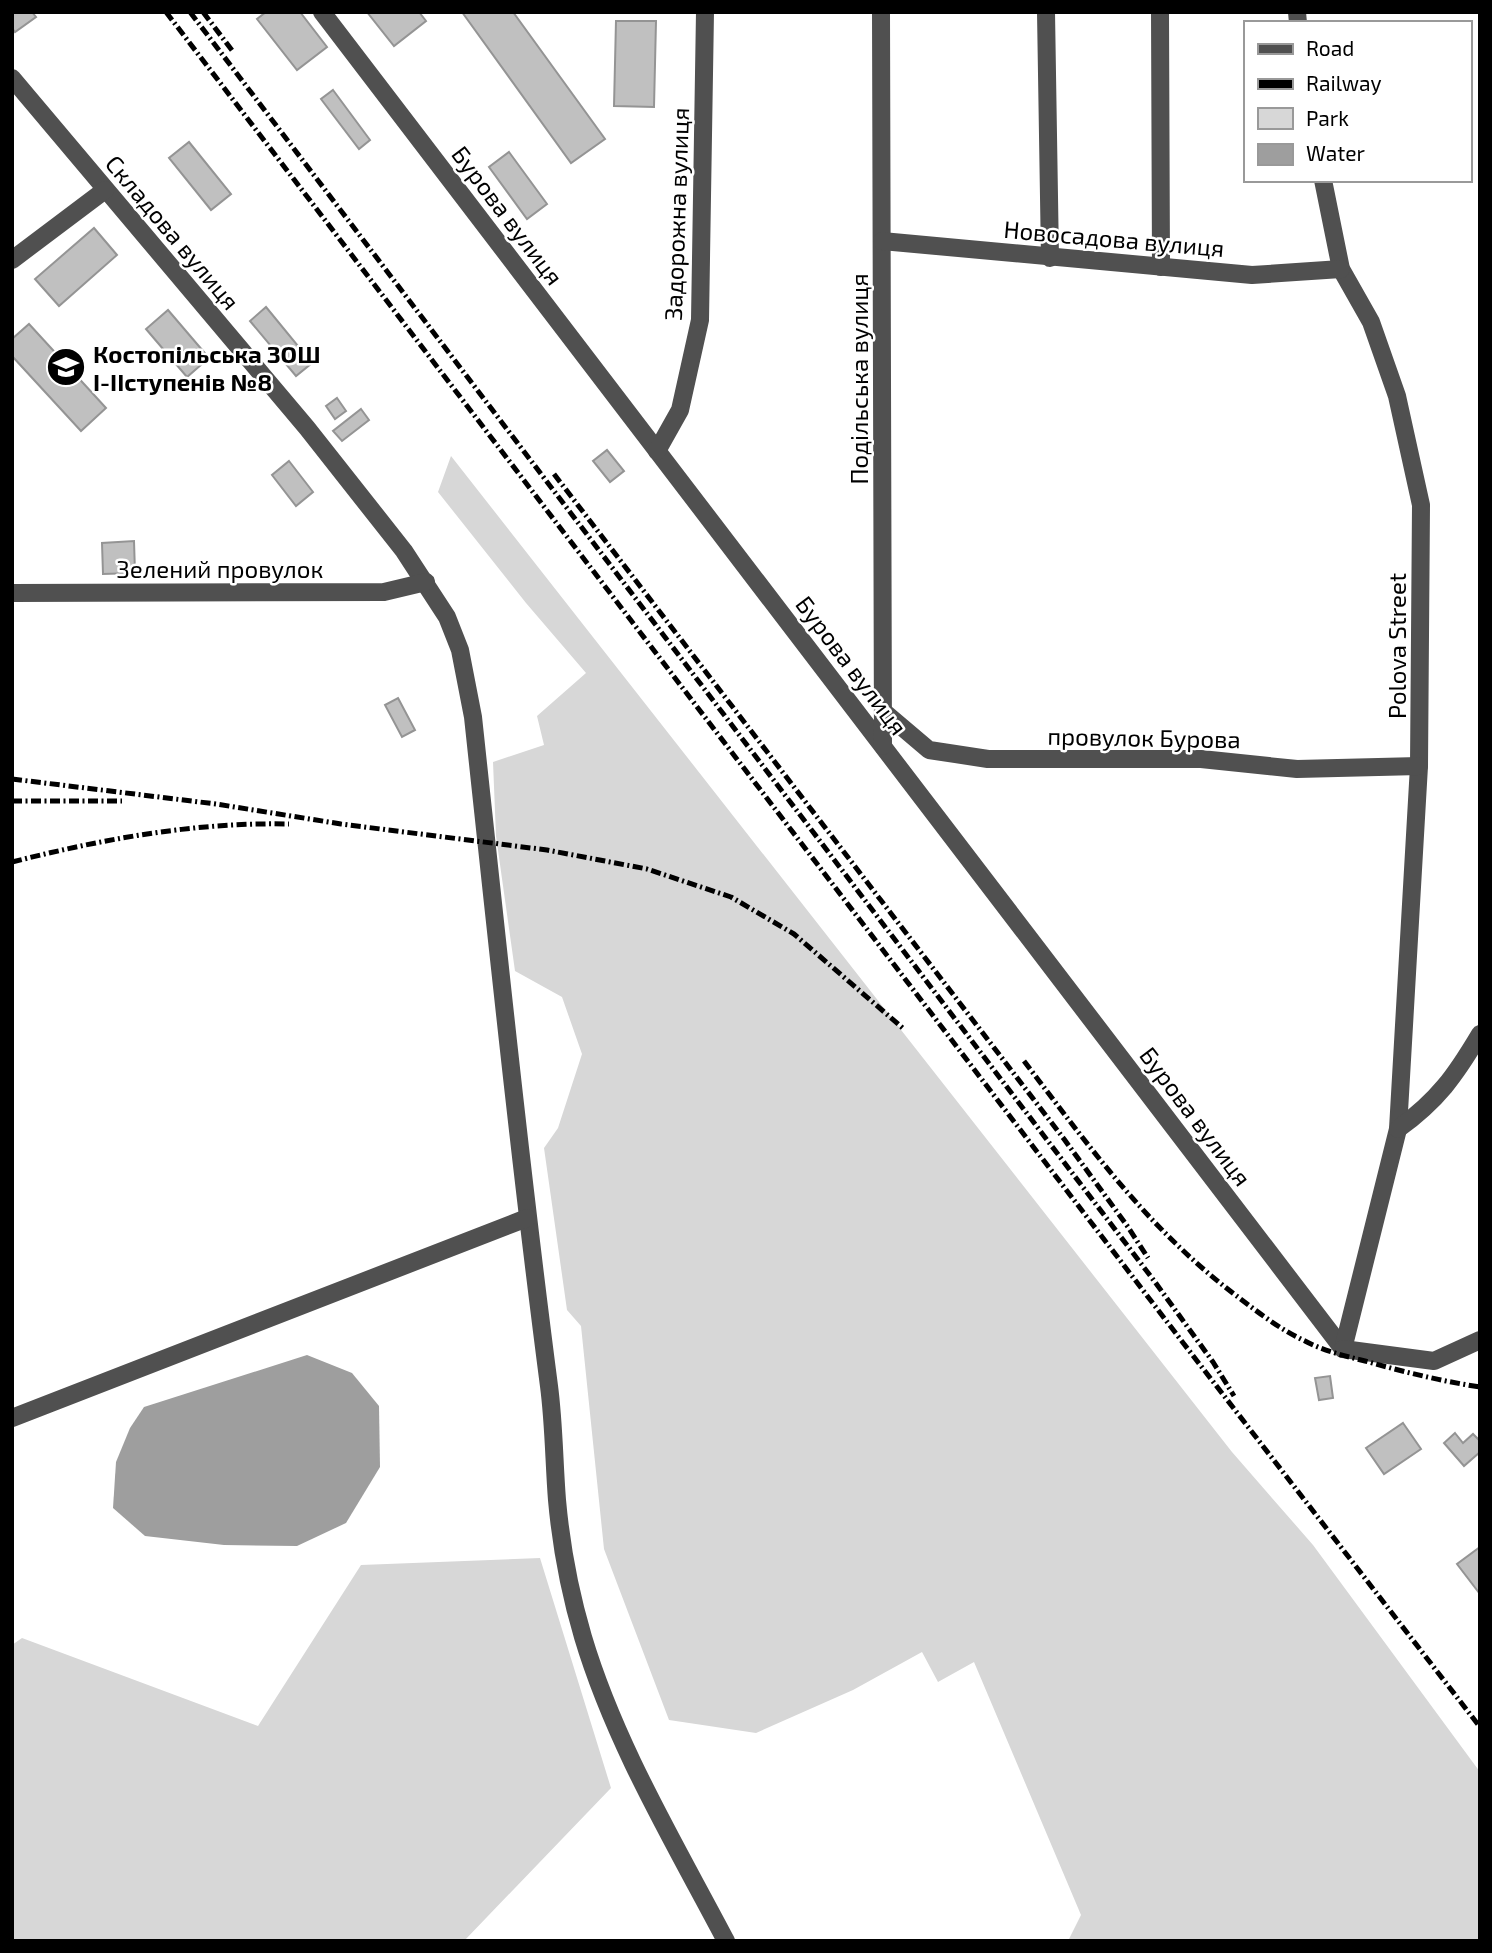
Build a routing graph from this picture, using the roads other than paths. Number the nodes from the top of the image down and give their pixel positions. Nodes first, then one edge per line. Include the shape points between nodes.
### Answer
1 (322, 12) edge
2 (705, 12) edge
3 (881, 12) edge
4 (1046, 12) edge
5 (1160, 12) edge
6 (12, 78) edge
7 (1323, 182) edge
8 (105, 190) junction
9 (882, 241) junction
10 (1050, 258) junction
11 (12, 260) edge
12 (1161, 267) junction
13 (1341, 269) junction
14 (657, 450) junction
15 (426, 582) junction
16 (12, 593) edge
17 (883, 711) junction
18 (883, 746) junction
19 (1419, 766) junction
20 (1480, 1034) edge
21 (1398, 1129) junction
22 (527, 1218) junction
23 (1480, 1340) edge
24 (1343, 1349) junction
25 (12, 1418) edge
26 (726, 1941) edge

1 - 14 street, Бурова вулиця
2 - 14 street, Задорожна вулиця via 700,320 680,411
3 - 9 street, Подільська вулиця
4 - 10 street
5 - 12 street
6 - 8 street, Складова вулиця
7 - 13 street, Polova Street
8 - 11 street
8 - 15 street, Складова вулиця via 307,428
9 - 10 street, Новосадова вулиця
9 - 17 street, Подільська вулиця
10 - 12 street, Новосадова вулиця
12 - 13 street, Новосадова вулиця via 1252,275
13 - 19 street, Polova Street via 1371,321 1397,396 1421,505
14 - 18 street, Бурова вулиця
15 - 16 street, Зелений провулок via 384,592
15 - 22 street, Складова вулиця via 460,650 473,718
17 - 18 street, Подільська вулиця
17 - 19 street, провулок Бурова via 929,750 988,759 1201,759 1297,769
18 - 24 street, Бурова вулиця
19 - 21 street, Polova Street
20 - 21 street via 1456,1074 1424,1110
21 - 24 street, Polova Street
22 - 25 street
22 - 26 street, Складова вулиця via 553,1416 557,1502 582,1633 625,1748
23 - 24 street via 1434,1361

